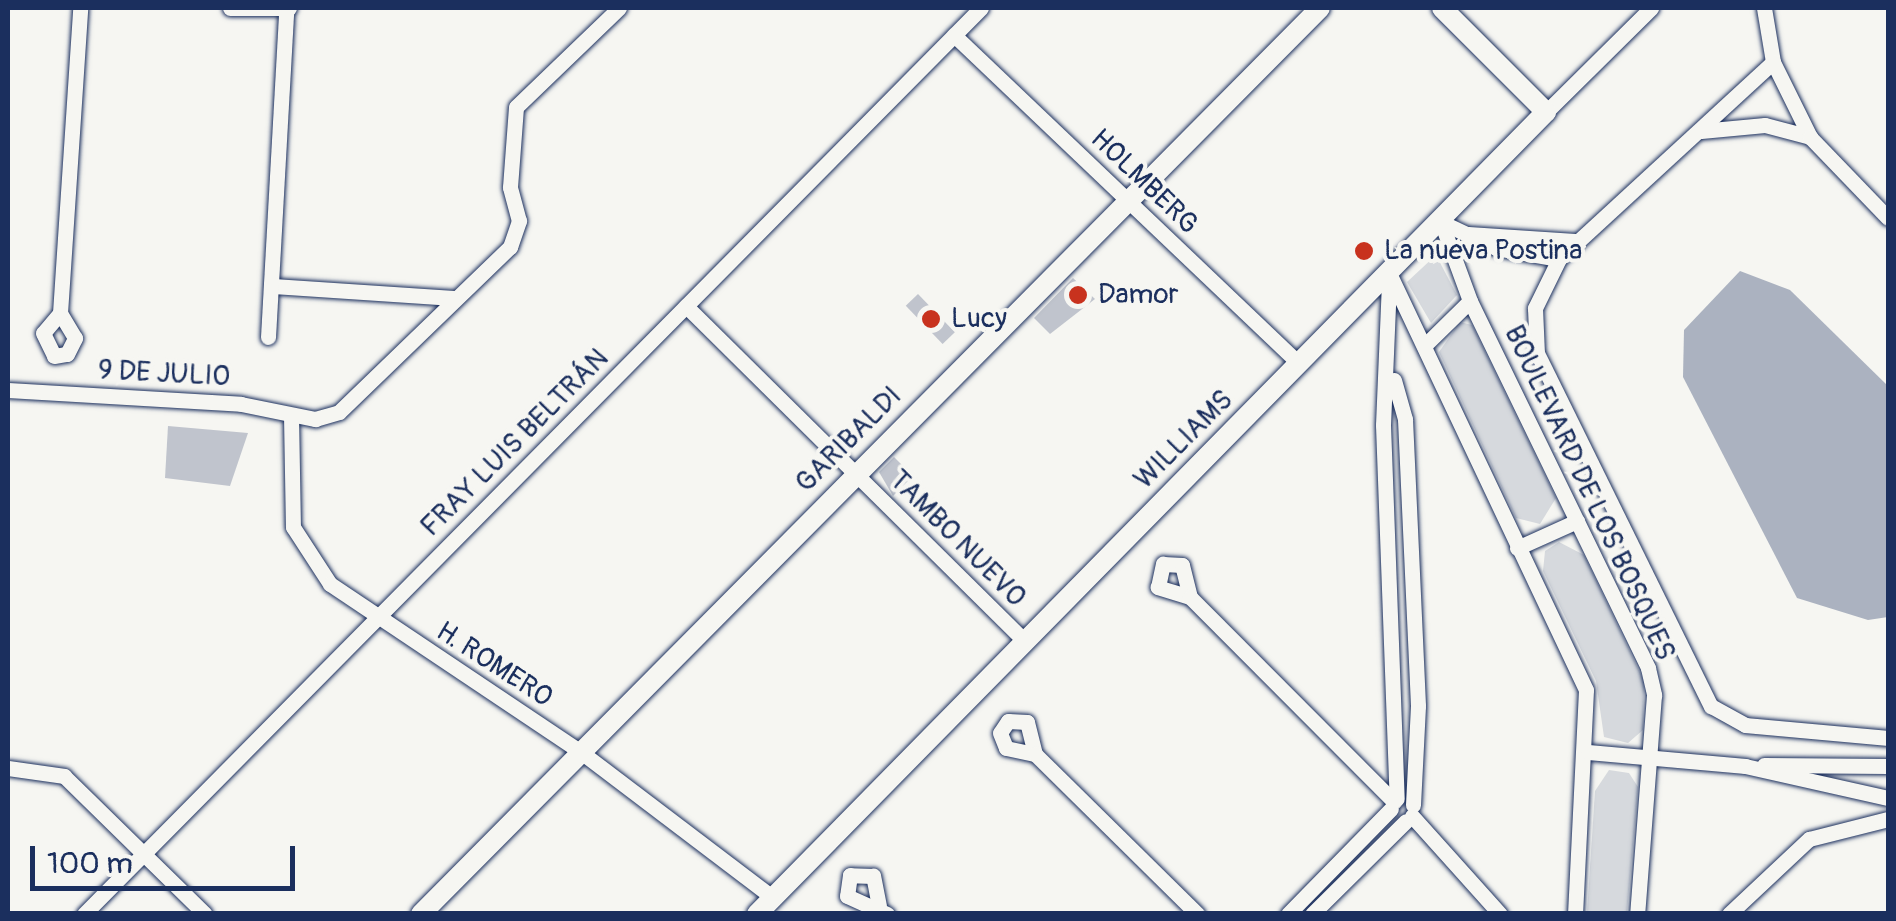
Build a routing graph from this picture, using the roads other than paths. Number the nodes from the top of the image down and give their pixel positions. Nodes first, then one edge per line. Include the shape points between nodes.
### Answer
1 (80, 8) edge
2 (230, 8) edge
3 (619, 8) edge
4 (981, 8) edge
5 (1320, 8) edge
6 (1442, 8) edge
7 (1650, 8) edge
8 (1764, 8) edge
9 (287, 9) edge
10 (954, 36) junction
11 (1773, 62) junction
12 (1546, 112) junction
13 (1700, 131) junction
14 (1810, 137) junction
15 (1127, 200) junction
16 (1888, 218) edge
17 (1441, 222) junction
18 (1468, 234) junction
19 (1576, 240) junction
20 (1558, 258) junction
21 (1389, 273) junction
22 (273, 286) junction
23 (454, 298) junction
24 (1470, 301) junction
25 (686, 306) junction
26 (60, 313) dead end
27 (268, 336) dead end
28 (1424, 346) junction
29 (1299, 364) junction
30 (8, 390) edge
31 (291, 416) junction
32 (855, 473) junction
33 (1577, 521) junction
34 (1516, 548) junction
35 (1190, 597) dead end
36 (376, 618) junction
37 (1022, 640) junction
38 (1888, 738) edge
39 (581, 752) junction
40 (1588, 752) junction
41 (1035, 754) dead end
42 (1649, 756) junction
43 (1745, 766) junction
44 (1888, 766) edge
45 (8, 768) edge
46 (1888, 798) edge
47 (1402, 809) junction
48 (1888, 819) edge
49 (144, 852) junction
50 (773, 898) junction
51 (1493, 911) edge
52 (84, 914) edge
53 (205, 914) edge
54 (420, 914) edge
55 (757, 914) edge
56 (1197, 914) edge
57 (1288, 914) edge
58 (1312, 914) edge
59 (1575, 914) edge
60 (1637, 914) edge
61 (1730, 914) edge

1 - 26 street
2 - 9 street
3 - 23 street via 516,106 510,187 517,233
4 - 10 street, FRAY LUIS BELTRÁN
5 - 15 street, GARIBALDI
6 - 12 street
7 - 12 street, WILLIAMS
8 - 11 street
9 - 22 street
10 - 15 street, HOLMBERG
10 - 25 street, FRAY LUIS BELTRÁN
11 - 13 street
11 - 14 street
12 - 17 street, WILLIAMS
13 - 14 street via 1765,125
13 - 19 street
14 - 16 street
15 - 29 street, HOLMBERG
15 - 32 street, GARIBALDI
17 - 18 street
17 - 21 street, WILLIAMS
17 - 24 street, BOULEVARD DE LOS BOSQUES
18 - 19 street
18 - 20 street via 1496,248
19 - 20 street
20 - 38 street via 1535,308 1537,353 1699,689 1745,725
21 - 28 street
21 - 29 street, WILLIAMS
21 - 47 street via 1391,371 1383,425
22 - 23 street
22 - 27 street
23 - 31 street, 9 DE JULIO via 348,406 315,419
24 - 28 street
24 - 33 street, BOULEVARD DE LOS BOSQUES
25 - 32 street, TAMBO NUEVO
25 - 36 street, FRAY LUIS BELTRÁN
28 - 34 street
29 - 37 street, WILLIAMS
30 - 31 street, 9 DE JULIO via 241,404
31 - 36 street, H. ROMERO via 294,527 322,575
32 - 37 street, TAMBO NUEVO
32 - 39 street, GARIBALDI
33 - 34 street
33 - 42 street, BOULEVARD DE LOS BOSQUES via 1648,668
34 - 40 street via 1586,690
35 - 47 street
36 - 39 street, H. ROMERO
36 - 49 street, FRAY LUIS BELTRÁN
37 - 50 street, WILLIAMS
39 - 50 street, H. ROMERO
39 - 54 street, GARIBALDI
40 - 42 street
40 - 59 street
41 - 56 street
42 - 43 street
42 - 60 street, BOULEVARD DE LOS BOSQUES
43 - 44 street
43 - 46 street
45 - 49 street via 64,776
47 - 51 street
47 - 57 street
47 - 58 street
48 - 61 street via 1809,839
49 - 52 street, FRAY LUIS BELTRÁN
49 - 53 street
50 - 55 street, WILLIAMS

